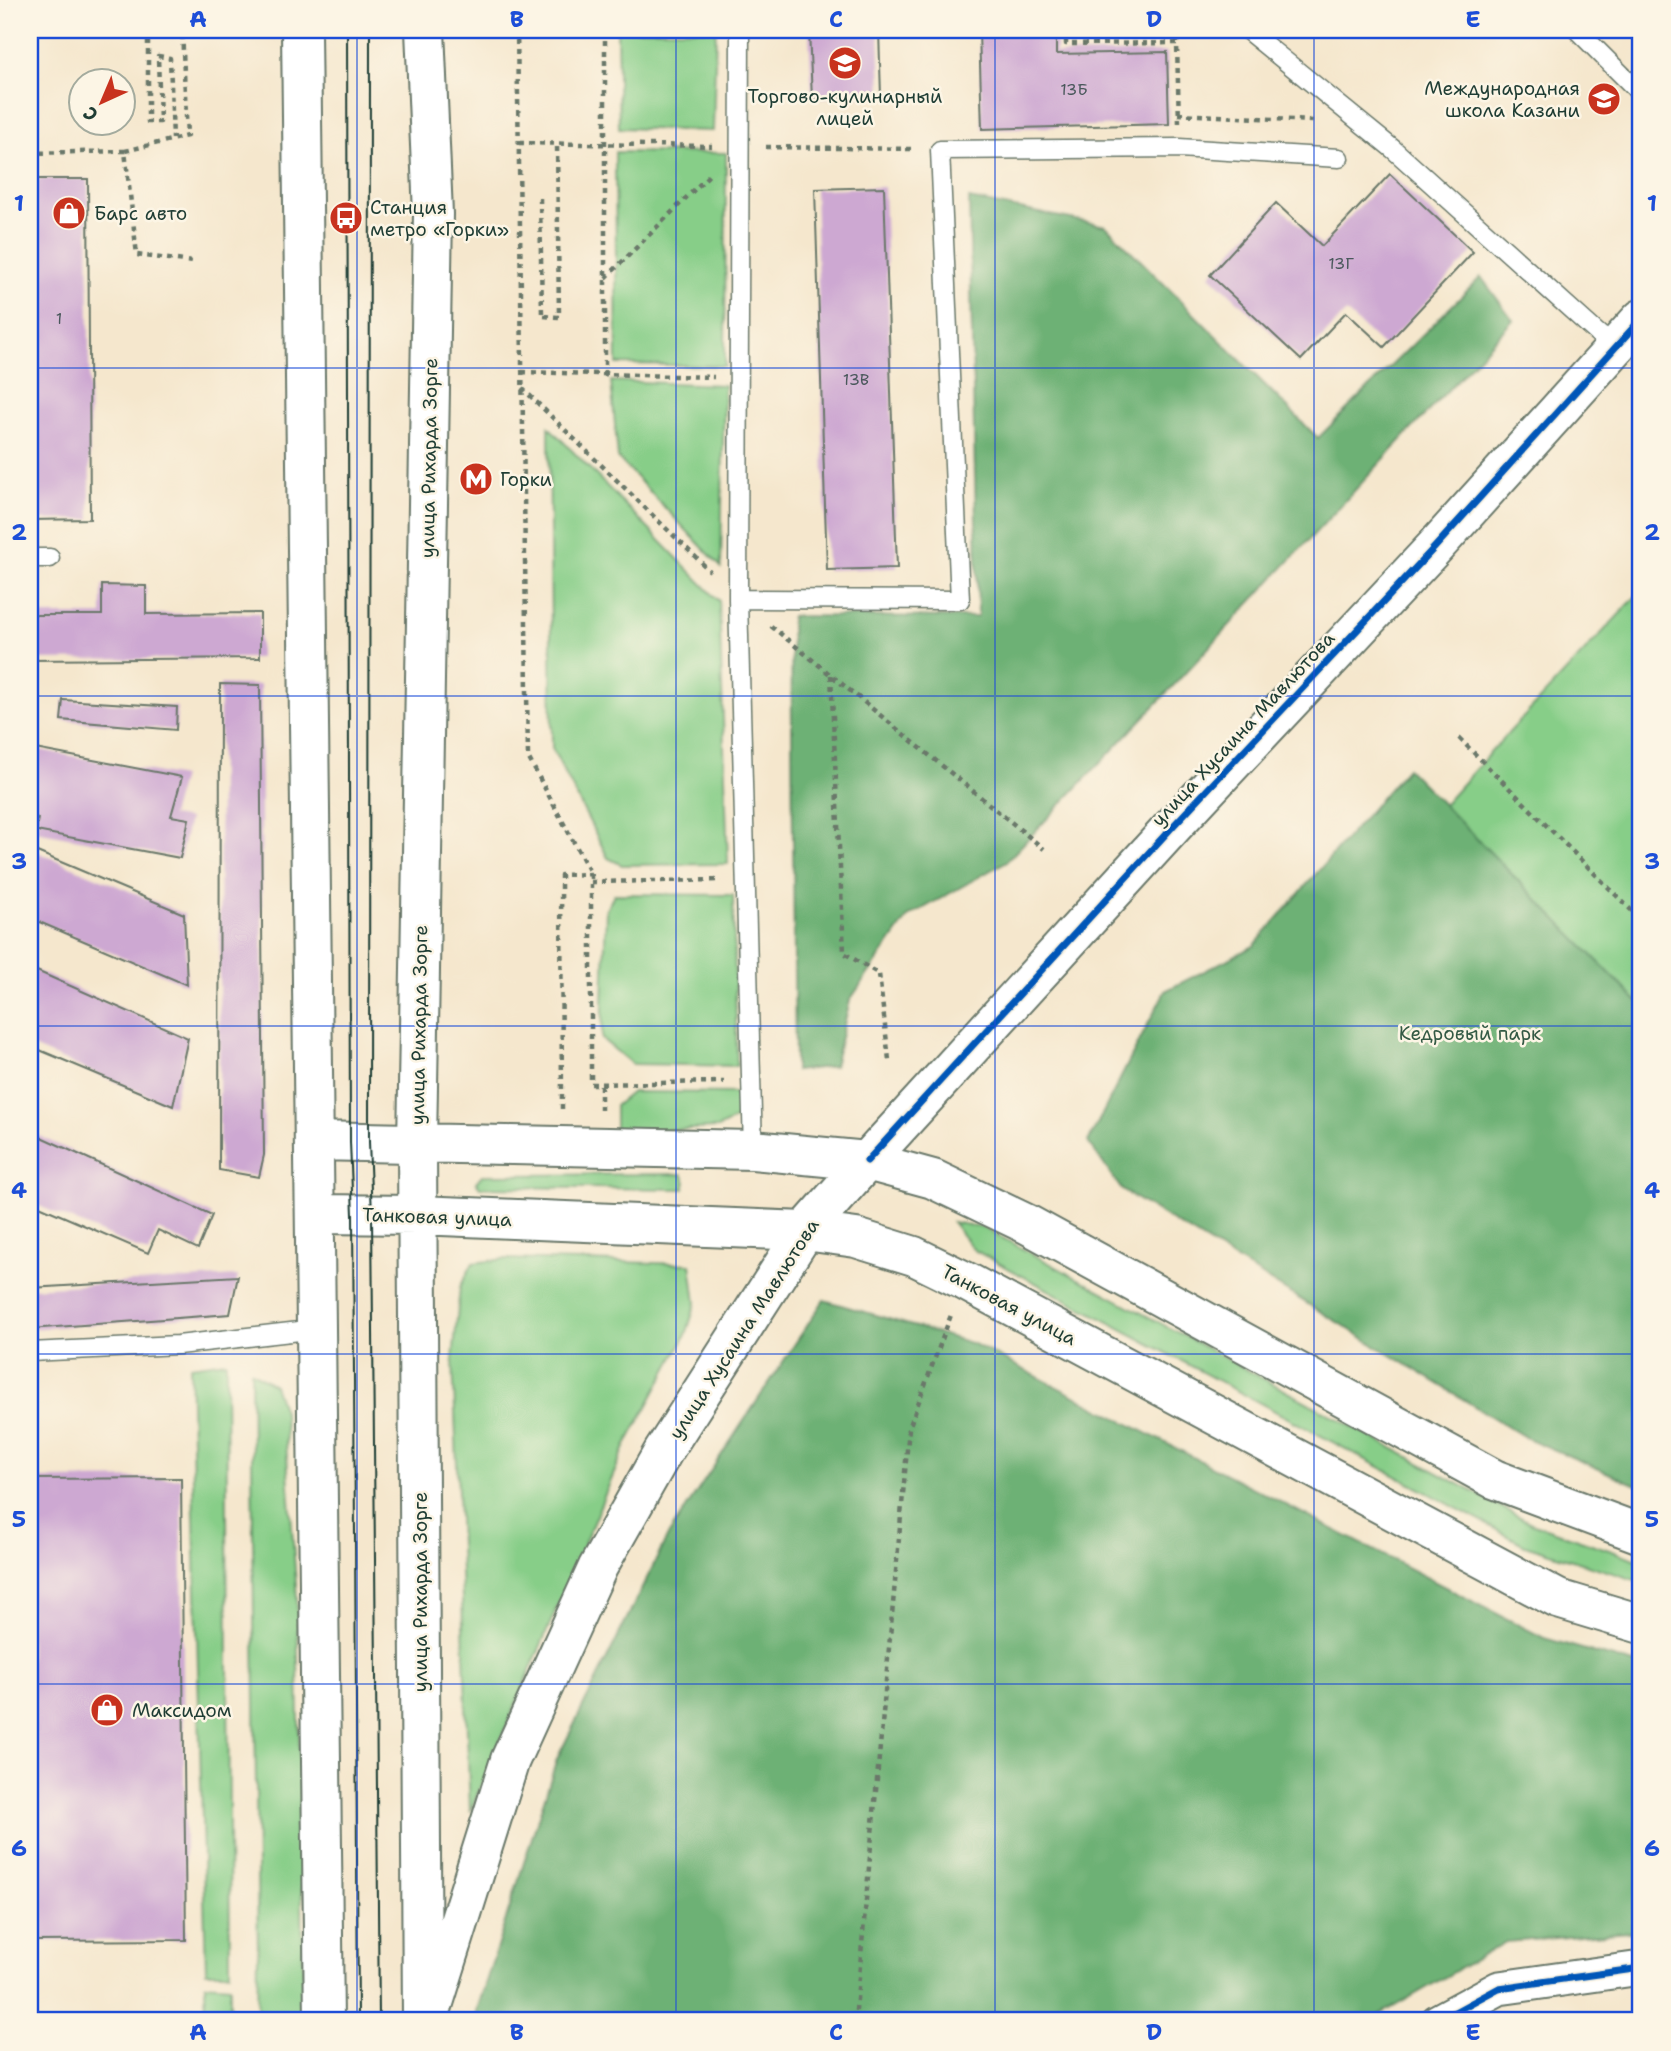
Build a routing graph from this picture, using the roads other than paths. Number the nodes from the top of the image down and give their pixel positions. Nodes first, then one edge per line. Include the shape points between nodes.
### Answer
1 (301, 30) edge
2 (425, 30) edge
3 (740, 30) edge
4 (1247, 30) edge
5 (1577, 30) edge
6 (1641, 93) edge
7 (1339, 158) dead end
8 (1641, 319) edge
9 (1614, 348) junction
10 (30, 558) edge
11 (50, 558) dead end
12 (738, 599) junction
13 (315, 1141) junction
14 (417, 1144) junction
15 (753, 1150) junction
16 (867, 1161) junction
17 (316, 1214) junction
18 (418, 1216) junction
19 (805, 1231) junction
20 (317, 1329) junction
21 (30, 1352) edge
22 (1641, 1534) edge
23 (1641, 1625) edge
24 (1641, 1968) edge
25 (1641, 2010) edge
26 (324, 2021) edge
27 (422, 2021) edge
28 (428, 2021) edge
29 (1438, 2021) edge
30 (1639, 2021) edge

1 - 13 main road
2 - 14 main road, улица Рихарда Зорге via 433,214
3 - 12 lane
4 - 9 lane via 1362,123
5 - 6 lane
7 - 12 lane via 1178,148 940,150 960,600
8 - 9 main road, улица Хусаина Мавлютова
9 - 16 main road, улица Хусаина Мавлютова
10 - 11 lane
12 - 15 lane
13 - 14 main road
13 - 17 main road
14 - 15 main road
14 - 18 main road, улица Рихарда Зорге
15 - 16 main road
16 - 19 main road, улица Хусаина Мавлютова
16 - 22 main road via 933,1179 1006,1213 1494,1479
17 - 18 main road, Танковая улица
17 - 20 main road
18 - 19 main road, Танковая улица
18 - 27 main road, улица Рихарда Зорге
19 - 23 main road, Танковая улица via 856,1238 914,1256 1558,1599
19 - 28 main road, улица Хусаина Мавлютова via 663,1452 597,1567 510,1760
20 - 21 lane via 178,1345
20 - 26 main road
24 - 29 street via 1499,1987
25 - 30 lane

